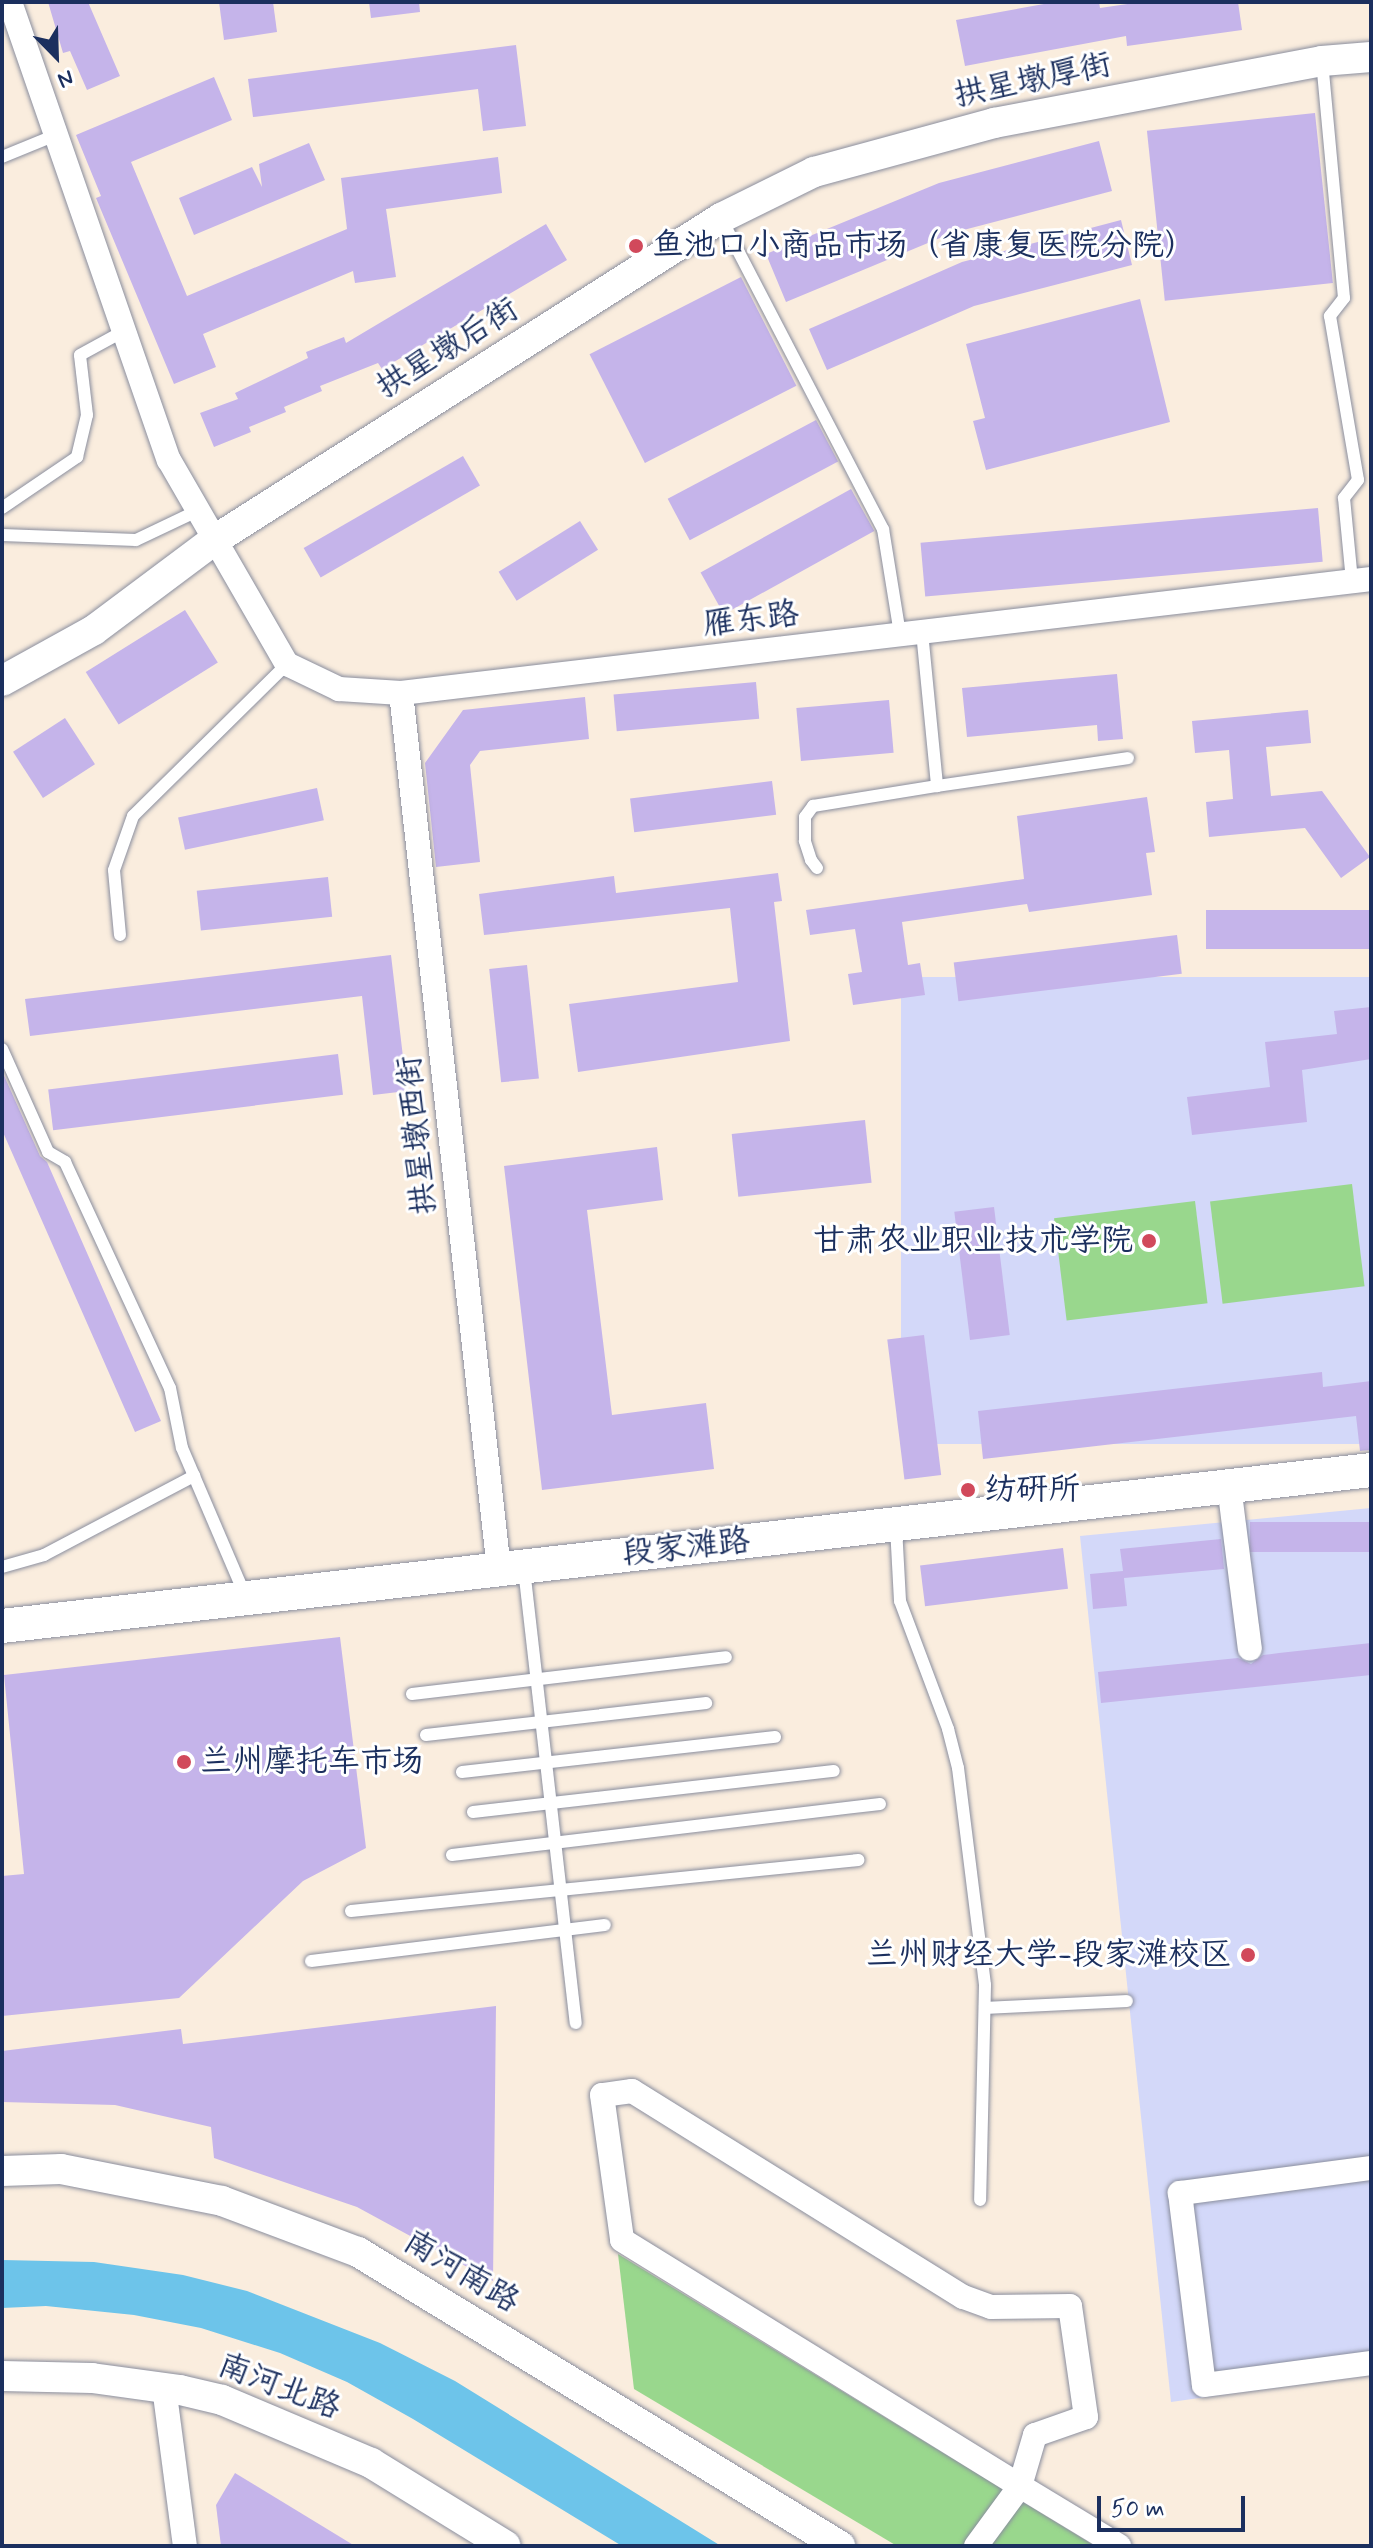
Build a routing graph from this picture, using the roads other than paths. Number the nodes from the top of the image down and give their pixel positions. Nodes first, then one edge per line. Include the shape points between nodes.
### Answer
1 (10, 2) edge
2 (1371, 57) edge
3 (1322, 61) junction
4 (56, 135) junction
5 (2, 157) edge
6 (721, 218) junction
7 (124, 331) junction
8 (2, 508) edge
9 (197, 511) junction
10 (2, 535) edge
11 (213, 541) junction
12 (1362, 580) edge
13 (911, 633) junction
14 (287, 664) junction
15 (2, 681) edge
16 (401, 693) junction
17 (1128, 758) dead end
18 (937, 786) junction
19 (817, 868) dead end
20 (120, 935) dead end
21 (2, 1049) edge
22 (1371, 1470) edge
23 (194, 1476) junction
24 (1229, 1486) junction
25 (896, 1524) junction
26 (2, 1567) edge
27 (511, 1567) junction
28 (247, 1598) junction
29 (2, 1626) edge
30 (1250, 1649) dead end
31 (726, 1657) dead end
32 (536, 1680) junction
33 (412, 1694) dead end
34 (706, 1703) dead end
35 (541, 1722) junction
36 (426, 1735) dead end
37 (775, 1737) dead end
38 (546, 1762) junction
39 (834, 1771) dead end
40 (462, 1772) dead end
41 (551, 1803) junction
42 (880, 1804) dead end
43 (473, 1812) dead end
44 (555, 1843) junction
45 (452, 1855) dead end
46 (858, 1860) dead end
47 (561, 1890) junction
48 (351, 1911) dead end
49 (605, 1925) dead end
50 (566, 1930) junction
51 (311, 1961) dead end
52 (1127, 2001) dead end
53 (985, 2008) junction
54 (576, 2023) dead end
55 (1371, 2168) edge
56 (2, 2171) edge
57 (980, 2200) dead end
58 (1371, 2363) edge
59 (2, 2376) edge
60 (164, 2387) junction
61 (1020, 2486) junction
62 (185, 2546) edge
63 (506, 2546) edge
64 (840, 2546) edge
65 (976, 2546) edge
66 (1119, 2546) edge

1 - 4 street
2 - 3 street, 拱星墩厚街
3 - 6 street, 拱星墩厚街 via 994,123 869,155 814,172
3 - 12 lane via 1344,298 1330,316 1358,480 1344,498
4 - 5 lane
4 - 7 street
6 - 11 street, 拱星墩后街
6 - 13 lane via 883,529
7 - 8 lane via 80,355 87,415 77,457
7 - 9 street via 169,460
9 - 10 lane via 136,540
9 - 11 street
11 - 14 street
11 - 15 street, 拱星墩后街 via 94,630
12 - 13 street, 雁东路
13 - 16 street, 雁东路
13 - 18 lane
14 - 16 street, 雁东路 via 339,689
14 - 20 lane via 133,816 114,870
16 - 27 street, 拱星墩西街
17 - 18 lane
18 - 19 lane via 813,806 805,817 805,841
21 - 23 lane via 48,1152 65,1162 170,1388 182,1448
22 - 24 main road, 段家滩路
23 - 26 lane via 44,1555
23 - 28 lane
24 - 25 main road, 段家滩路
24 - 30 street
25 - 27 main road, 段家滩路
25 - 53 lane via 900,1601 958,1768
27 - 28 main road, 段家滩路
27 - 32 lane
28 - 29 main road, 段家滩路
31 - 32 lane
32 - 33 lane
32 - 35 lane
34 - 35 lane
35 - 36 lane
35 - 38 lane
37 - 38 lane
38 - 40 lane
38 - 41 lane
39 - 41 lane
41 - 43 lane
41 - 44 lane
42 - 44 lane
44 - 45 lane
44 - 47 lane
46 - 47 lane
47 - 48 lane
47 - 50 lane
49 - 50 lane
50 - 51 lane
50 - 54 lane
52 - 53 lane
53 - 57 lane
55 - 58 street via 1180,2193 1204,2385
56 - 64 street, 南河南路 via 61,2169 222,2201 358,2252
59 - 60 street, 南河北路 via 92,2378
60 - 62 street
60 - 63 street, 南河北路 via 222,2400 335,2446
61 - 61 street via 622,2240 602,2095 632,2091 963,2297 991,2307 1070,2306 1086,2417 1035,2435
61 - 65 street
61 - 66 street

